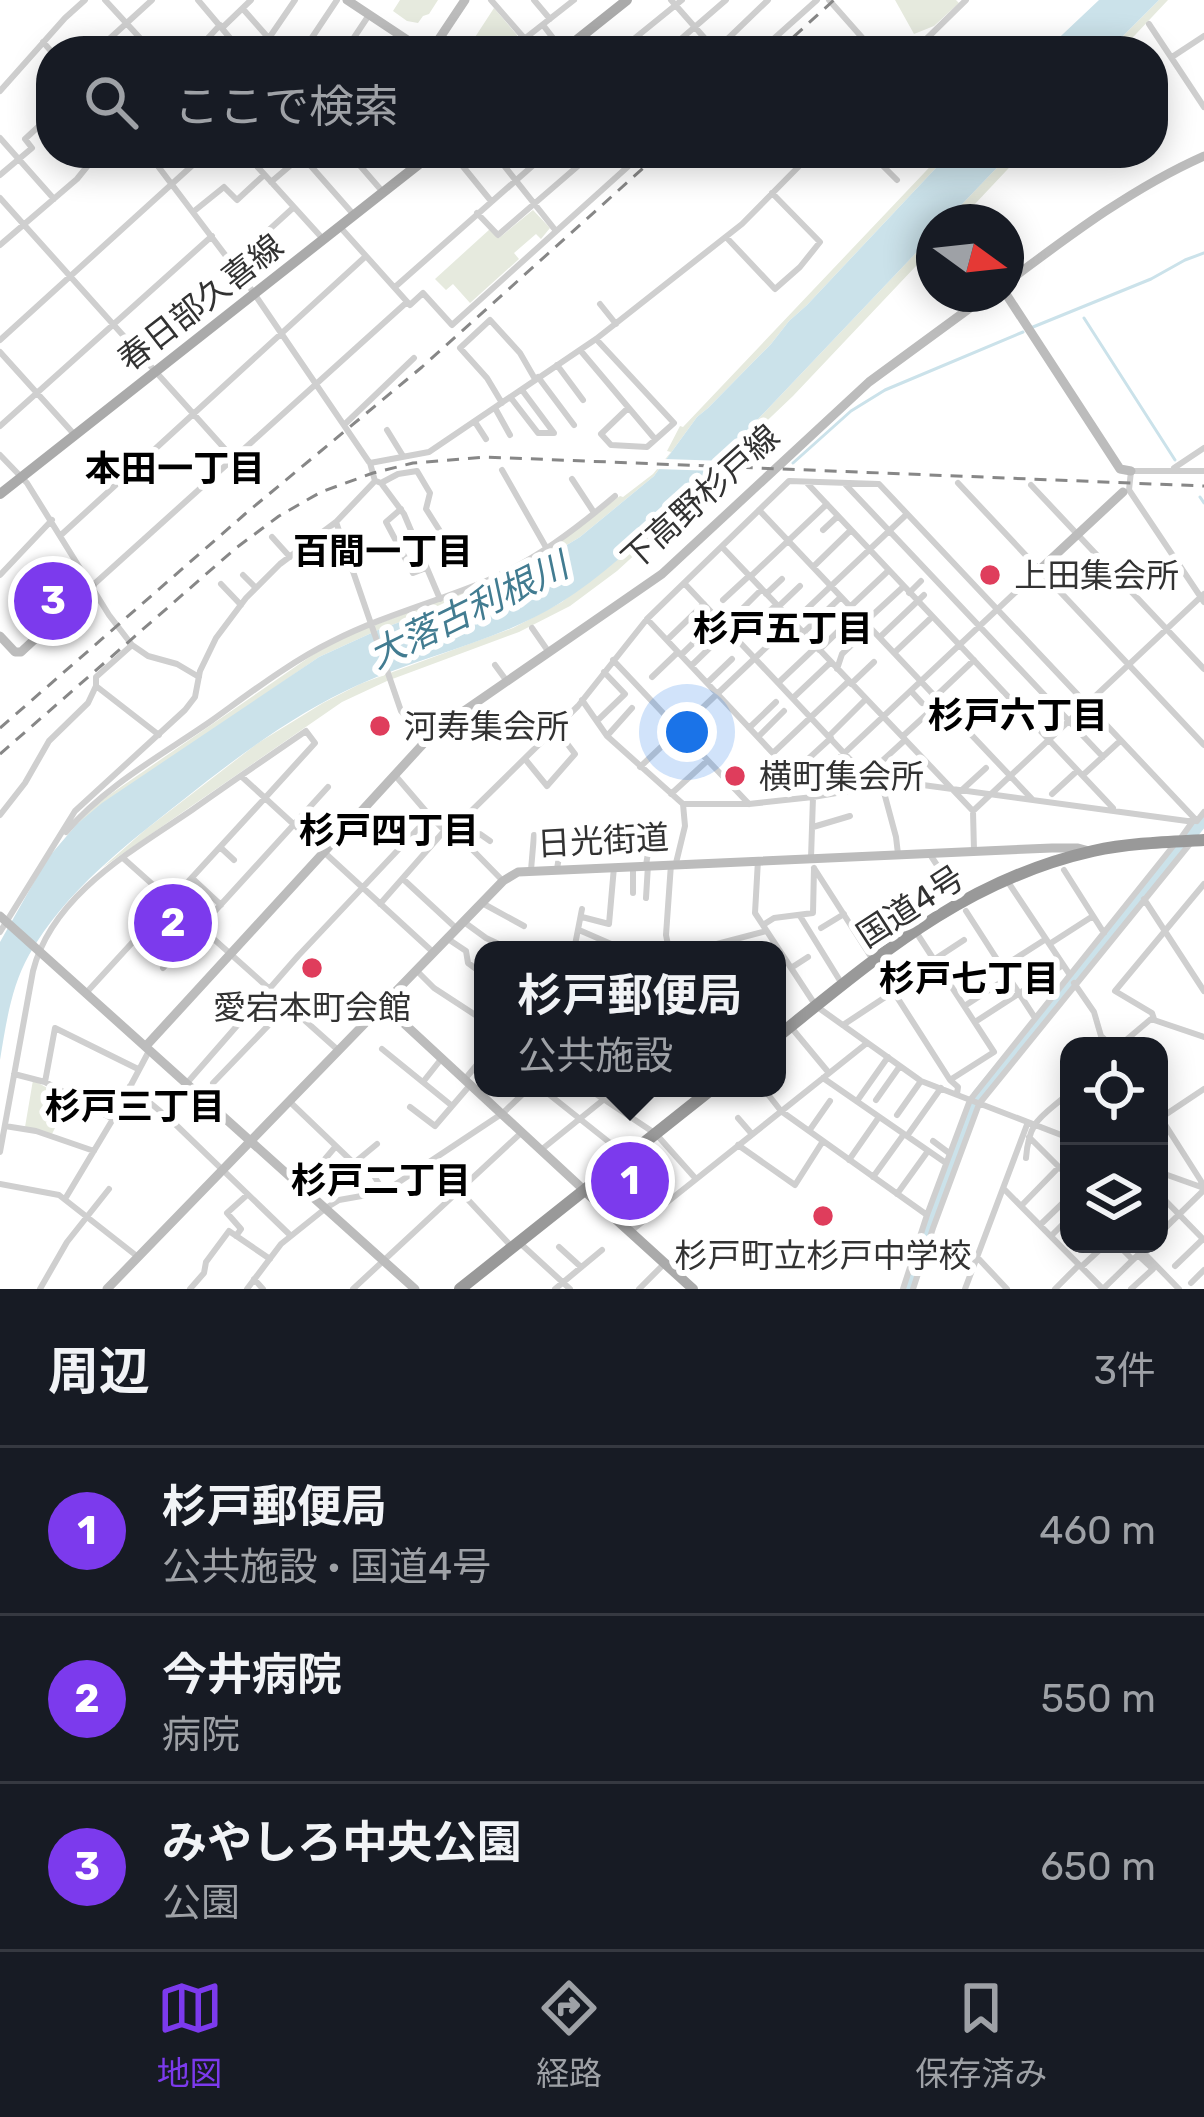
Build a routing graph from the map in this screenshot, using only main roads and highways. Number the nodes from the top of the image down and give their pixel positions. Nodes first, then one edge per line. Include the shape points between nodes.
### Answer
1 (347, 0) edge
2 (464, 0) edge
3 (627, 0) edge
4 (404, 36) edge
5 (439, 36) edge
6 (582, 36) edge
7 (1204, 156) edge
8 (415, 168) edge
9 (1024, 270) edge
10 (965, 312) edge
11 (1018, 312) edge
12 (1131, 470) road end
13 (1126, 491) road end
14 (0, 494) edge
15 (1037, 572) road end
16 (92, 586) road end
17 (0, 636) edge
18 (1187, 841) edge
19 (1090, 851) junction
20 (3, 923) edge
21 (384, 1005) junction
22 (786, 1029) edge
23 (148, 1048) junction
24 (474, 1085) edge
25 (489, 1097) edge
26 (701, 1097) edge
27 (251, 1141) junction
28 (584, 1190) junction
29 (406, 1286) edge
30 (107, 1289) edge
31 (460, 1289) edge
32 (693, 1289) edge

1 - 4 main road
2 - 5 main road
3 - 6 main road
7 - 9 main road via 1115,204
8 - 14 main road, 春日部久喜線
10 - 23 main road, 下高野杉戸線 via 859,391 662,574 426,739
11 - 12 main road via 1120,469
13 - 15 main road
16 - 17 main road via 21,652
18 - 19 highway, 日光街道
19 - 21 main road, 日光街道 via 518,872
19 - 22 highway, 国道4号 via 1006,879 914,929
20 - 23 main road
21 - 24 main road
21 - 27 main road, 日光街道
23 - 27 main road
25 - 28 main road
26 - 28 highway
27 - 29 main road
27 - 30 main road, 日光街道
28 - 31 highway
28 - 32 main road

